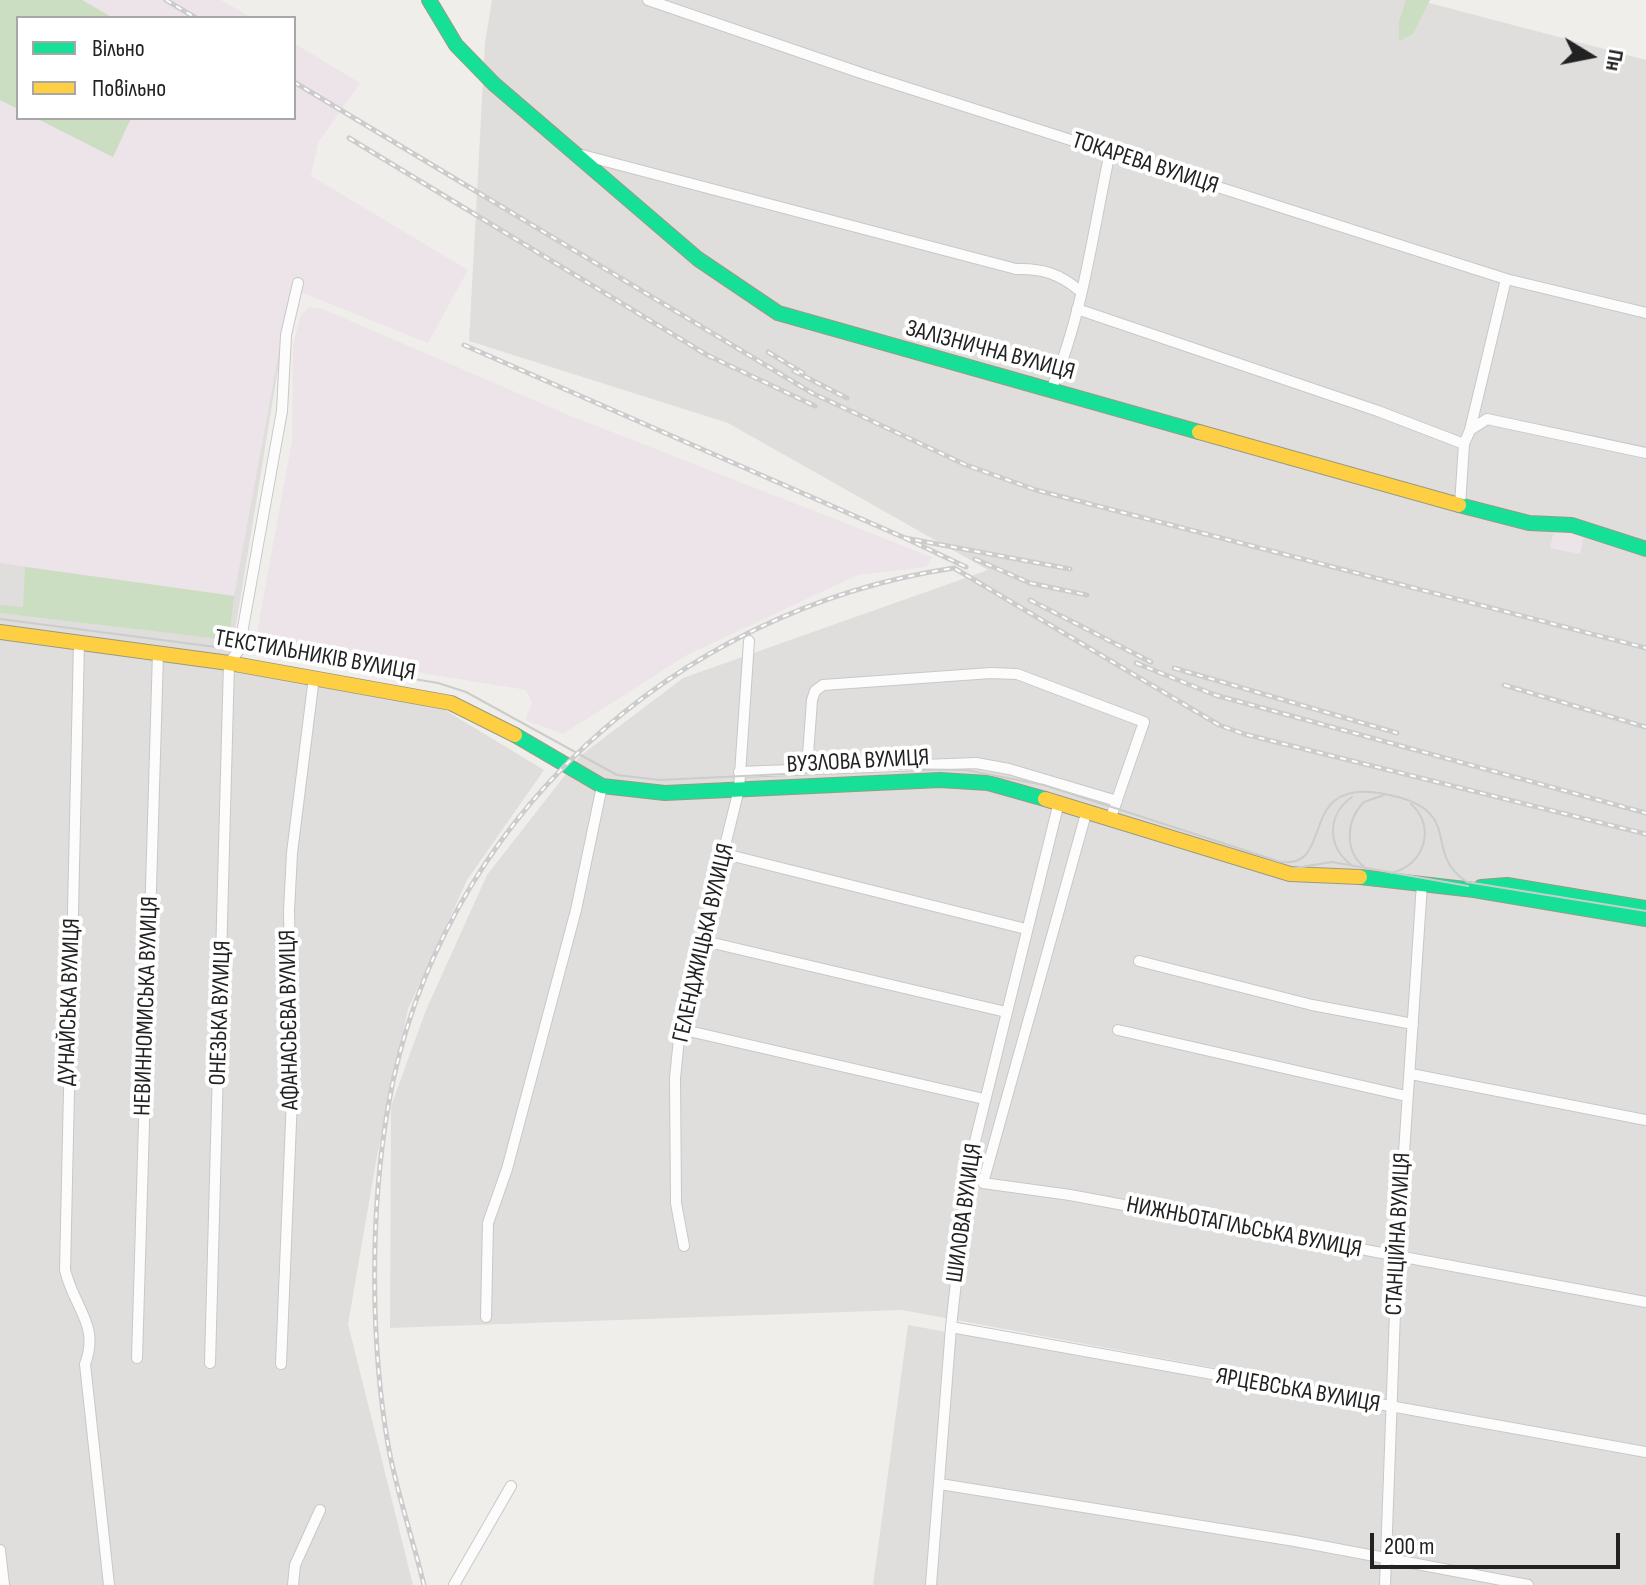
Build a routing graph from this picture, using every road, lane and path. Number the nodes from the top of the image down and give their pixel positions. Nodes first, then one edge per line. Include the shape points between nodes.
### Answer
1 (429, 0) edge
2 (648, 0) edge
3 (1110, 152) junction
4 (576, 153) junction
5 (1506, 279) junction
6 (298, 283) dead end
7 (1080, 291) junction
8 (1077, 309) junction
9 (1646, 313) edge
10 (1051, 390) junction
11 (1470, 430) junction
12 (1464, 444) junction
13 (1646, 453) edge
14 (1460, 505) junction
15 (1646, 549) edge
16 (0, 632) edge
17 (749, 641) dead end
18 (79, 642) junction
19 (158, 653) junction
20 (229, 663) junction
21 (314, 677) junction
22 (807, 769) junction
23 (739, 772) junction
24 (602, 786) junction
25 (739, 789) junction
26 (1117, 801) junction
27 (1059, 802) junction
28 (1087, 810) junction
29 (1111, 817) junction
30 (725, 854) junction
31 (1422, 884) junction
32 (1474, 890) junction
33 (1646, 908) edge
34 (1646, 919) edge
35 (1026, 929) junction
36 (700, 940) junction
37 (1139, 961) dead end
38 (1006, 1012) junction
39 (1413, 1024) junction
40 (680, 1029) junction
41 (1118, 1030) dead end
42 (1411, 1074) junction
43 (1406, 1096) junction
44 (984, 1099) junction
45 (1646, 1120) edge
46 (983, 1183) joint
47 (684, 1246) dead end
48 (1397, 1257) junction
49 (1646, 1302) edge
50 (486, 1317) dead end
51 (951, 1327) junction
52 (137, 1358) dead end
53 (210, 1363) dead end
54 (281, 1364) dead end
55 (1393, 1408) junction
56 (1646, 1452) edge
57 (940, 1484) junction
58 (511, 1486) dead end
59 (320, 1510) dead end
60 (0, 1550) edge
61 (1388, 1560) junction
62 (4, 1585) edge
63 (109, 1585) edge
64 (293, 1585) edge
65 (454, 1585) edge
66 (931, 1585) edge
67 (1385, 1585) edge
68 (1528, 1585) edge

1 - 4 street, ЗАЛІЗНИЧНА ВУЛИЦЯ via 452,38 493,81
2 - 3 street, ТОКАРЕВА ВУЛИЦЯ
3 - 5 street, ТОКАРЕВА ВУЛИЦЯ
3 - 7 street
4 - 7 street via 1016,269 1043,270
4 - 10 street, ЗАЛІЗНИЧНА ВУЛИЦЯ via 747,296 778,313
5 - 9 street, ТОКАРЕВА ВУЛИЦЯ
5 - 11 street
6 - 20 street, ОНЕЗЬКА ВУЛИЦЯ via 286,335 282,411 237,656
7 - 8 street
8 - 10 street
8 - 12 street
10 - 14 street, ЗАЛІЗНИЧНА ВУЛИЦЯ
11 - 12 street
11 - 13 street via 1487,419
12 - 14 street
14 - 15 street, ЗАЛІЗНИЧНА ВУЛИЦЯ via 1529,523 1572,525
16 - 18 street, ТЕКСТИЛЬНИКІВ ВУЛИЦЯ
17 - 23 street, ГЕЛЕНДЖИЦЬКА ВУЛИЦЯ
18 - 19 street, ТЕКСТИЛЬНИКІВ ВУЛИЦЯ
18 - 63 street, ДУНАЙСЬКА ВУЛИЦЯ via 65,1270 86,1317 91,1356 85,1364
19 - 20 street, ТЕКСТИЛЬНИКІВ ВУЛИЦЯ
19 - 52 street, НЕВИННОМИСЬКА ВУЛИЦЯ
20 - 21 street, ТЕКСТИЛЬНИКІВ ВУЛИЦЯ
20 - 53 street, ОНЕЗЬКА ВУЛИЦЯ
21 - 24 street, ТЕКСТИЛЬНИКІВ ВУЛИЦЯ via 468,709
21 - 54 street, АФАНАСЬЄВА ВУЛИЦЯ via 291,867 292,1098
22 - 23 street
22 - 26 street via 976,763
22 - 26 street via 812,700 823,685 1017,674 1144,722
23 - 25 street, ГЕЛЕНДЖИЦЬКА ВУЛИЦЯ
24 - 25 street, ВУЗЛОВА ВУЛИЦЯ via 665,793
24 - 50 street via 576,910 488,1223
25 - 27 street, ВУЗЛОВА ВУЛИЦЯ via 953,780 988,783
25 - 30 street, ГЕЛЕНДЖИЦЬКА ВУЛИЦЯ
26 - 29 street
27 - 28 street, ВУЗЛОВА ВУЛИЦЯ
27 - 35 street, ШИЛОВА ВУЛИЦЯ
28 - 29 street, ВУЗЛОВА ВУЛИЦЯ
28 - 46 street, ШИЛОВА ВУЛИЦЯ
29 - 31 street, ВУЗЛОВА ВУЛИЦЯ via 1279,872
30 - 35 street
30 - 36 street, ГЕЛЕНДЖИЦЬКА ВУЛИЦЯ
31 - 32 street, ВУЗЛОВА ВУЛИЦЯ
31 - 39 street, СТАНЦІЙНА ВУЛИЦЯ
32 - 33 street, ВУЗЛОВА ВУЛИЦЯ via 1507,885
32 - 34 street, ВУЗЛОВА ВУЛИЦЯ
35 - 38 street, ШИЛОВА ВУЛИЦЯ
36 - 38 street
36 - 40 street, ГЕЛЕНДЖИЦЬКА ВУЛИЦЯ
37 - 39 street via 1312,1005
38 - 44 street, ШИЛОВА ВУЛИЦЯ
39 - 42 street, СТАНЦІЙНА ВУЛИЦЯ
40 - 44 street
40 - 47 street, ГЕЛЕНДЖИЦЬКА ВУЛИЦЯ via 676,1203
41 - 43 street
42 - 43 street, СТАНЦІЙНА ВУЛИЦЯ
42 - 45 street
43 - 48 street, СТАНЦІЙНА ВУЛИЦЯ
44 - 51 street, ШИЛОВА ВУЛИЦЯ via 963,1190
46 - 48 street, НИЖНЬОТАГІЛЬСЬКА ВУЛИЦЯ
48 - 49 street, НИЖНЬОТАГІЛЬСЬКА ВУЛИЦЯ
48 - 55 street, СТАНЦІЙНА ВУЛИЦЯ
51 - 55 street, ЯРЦЕВСЬКА ВУЛИЦЯ
51 - 57 street, ШИЛОВА ВУЛИЦЯ
55 - 56 street, ЯРЦЕВСЬКА ВУЛИЦЯ
55 - 61 street, СТАНЦІЙНА ВУЛИЦЯ
57 - 61 street
57 - 66 street, ШИЛОВА ВУЛИЦЯ
58 - 65 street
59 - 64 street via 295,1565
60 - 62 street
61 - 67 street, СТАНЦІЙНА ВУЛИЦЯ
61 - 68 street

